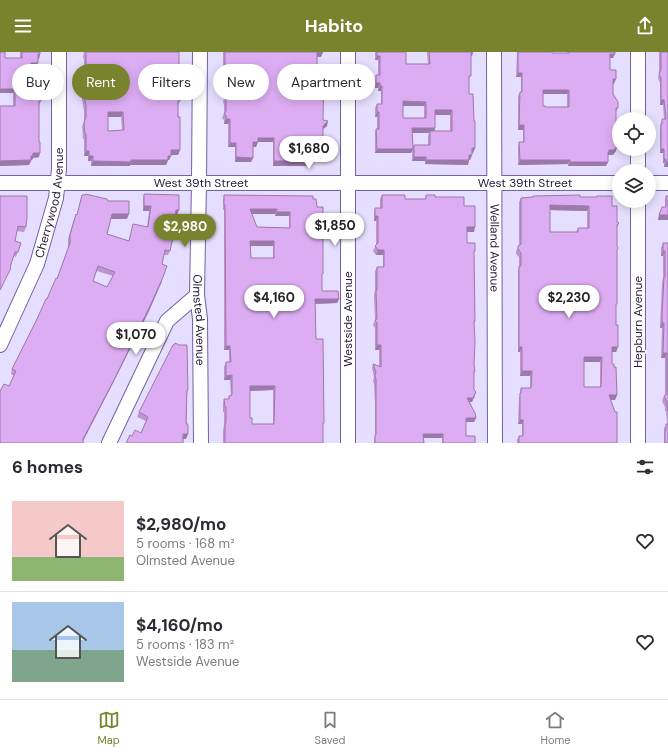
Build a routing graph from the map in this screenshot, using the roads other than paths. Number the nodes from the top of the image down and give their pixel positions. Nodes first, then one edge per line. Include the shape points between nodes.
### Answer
1 (59, 52) edge
2 (200, 52) edge
3 (348, 52) edge
4 (494, 52) edge
5 (638, 52) edge
6 (638, 112) edge
7 (668, 182) edge
8 (0, 183) edge
9 (57, 183) junction
10 (199, 183) junction
11 (348, 183) junction
12 (494, 183) junction
13 (612, 183) edge
14 (656, 183) edge
15 (638, 208) edge
16 (197, 294) junction
17 (0, 345) edge
18 (109, 443) edge
19 (201, 443) edge
20 (348, 443) edge
21 (495, 443) edge
22 (638, 443) edge

1 - 9 street, Cherrywood Avenue
2 - 10 street, Olmsted Avenue
3 - 11 street, Westside Avenue
4 - 12 street, Welland Avenue
5 - 6 street
7 - 14 street
8 - 9 street, West 39th Street
9 - 10 street, West 39th Street
9 - 17 street, Cherrywood Avenue via 56,198 37,264
10 - 11 street, West 39th Street
10 - 16 street, Olmsted Avenue
11 - 12 street, West 39th Street
11 - 20 street, Westside Avenue
12 - 13 street, West 39th Street
12 - 21 street, Welland Avenue
15 - 22 street, Hepburn Avenue
16 - 18 street via 168,321
16 - 19 street, Olmsted Avenue via 200,319

